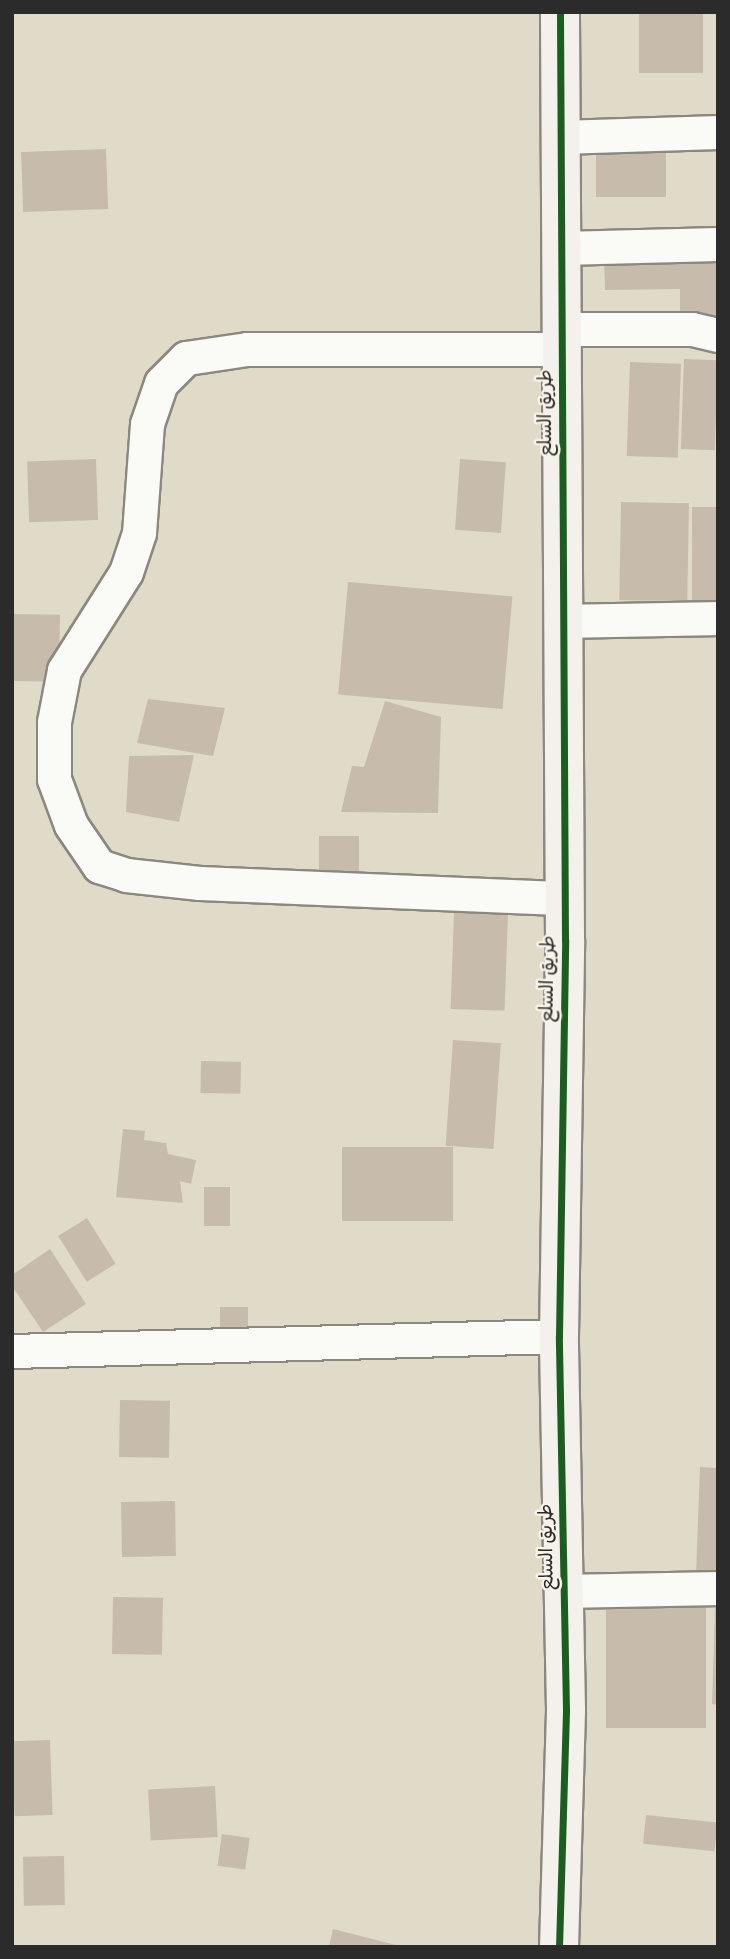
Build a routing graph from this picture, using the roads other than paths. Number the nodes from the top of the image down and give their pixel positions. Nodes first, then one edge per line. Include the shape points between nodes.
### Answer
1 (560, 12) edge
2 (718, 132) edge
3 (560, 137) junction
4 (718, 244) edge
5 (561, 248) junction
6 (718, 335) edge
7 (561, 339) junction
8 (718, 618) edge
9 (563, 621) junction
10 (565, 898) junction
11 (559, 1336) junction
12 (12, 1351) edge
13 (718, 1588) edge
14 (564, 1591) junction
15 (559, 1947) edge

1 - 3 street, طريق السلع
2 - 3 street
3 - 5 street, طريق السلع
4 - 5 street
5 - 7 street, طريق السلع
6 - 7 street via 692,329
7 - 9 street, طريق السلع
7 - 10 street via 247,349 186,358 161,383 147,424 139,533 126,572 64,670 54,722 54,779 71,825 99,866 117,872 200,883
8 - 9 street
9 - 10 street, طريق السلع
10 - 11 street, طريق السلع
11 - 12 street
11 - 14 street, طريق السلع
13 - 14 street
14 - 15 street, طريق السلع via 566,1710

